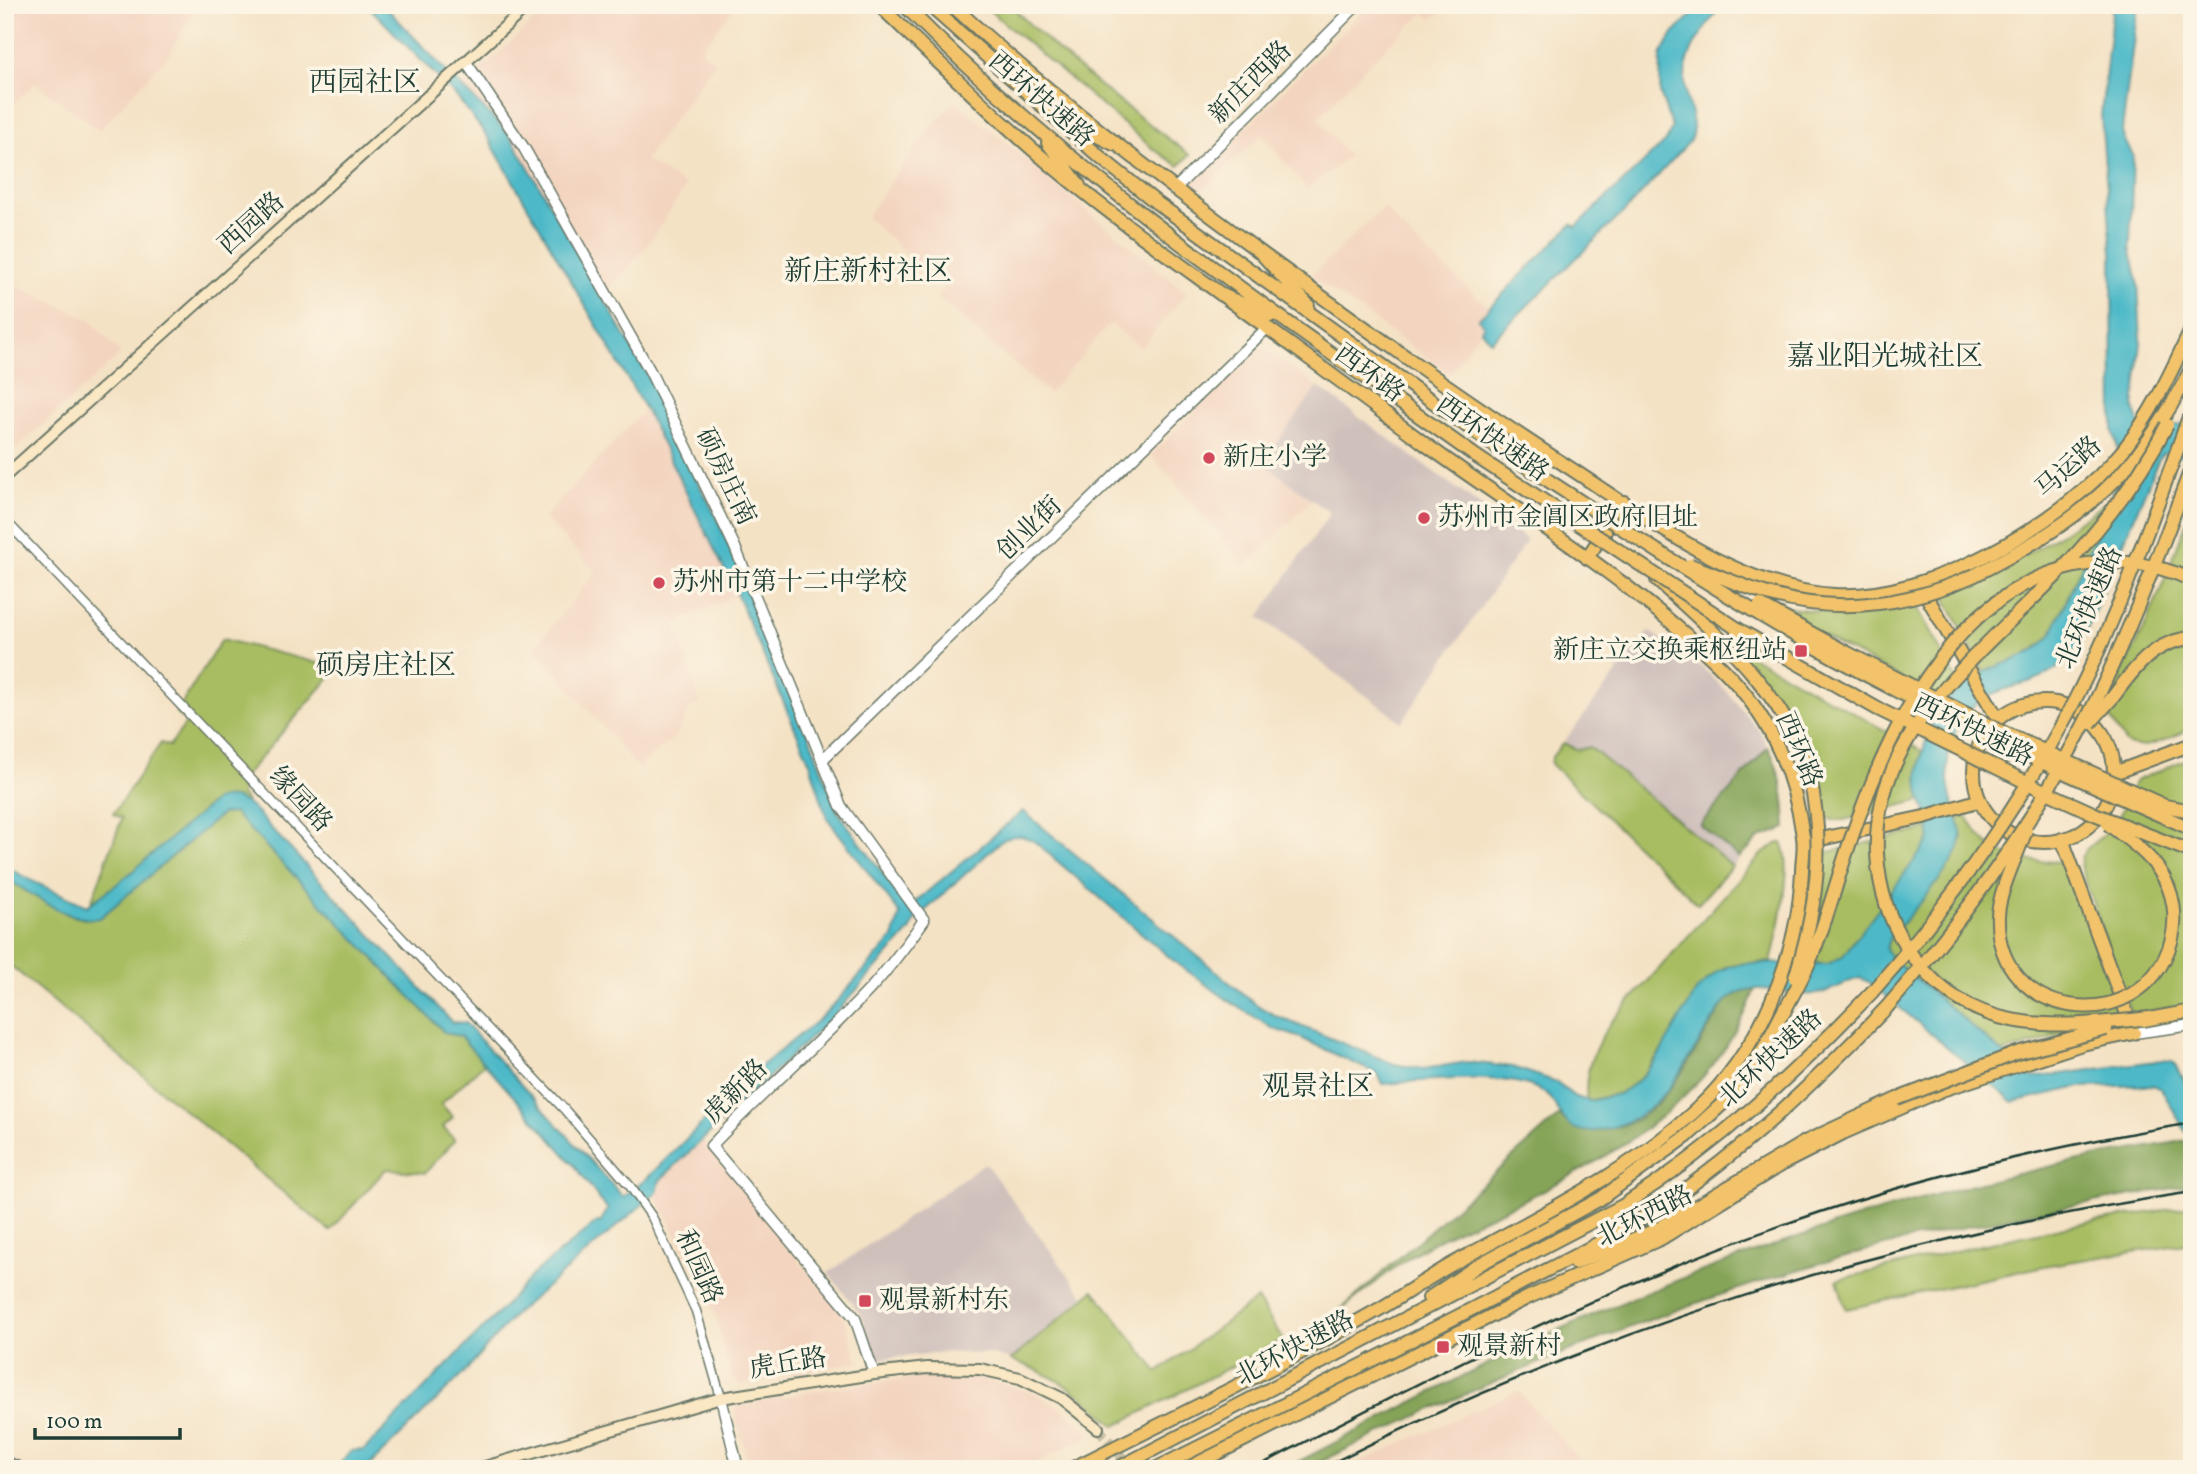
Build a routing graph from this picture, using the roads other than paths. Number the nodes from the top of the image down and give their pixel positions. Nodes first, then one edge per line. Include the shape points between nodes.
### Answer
1 (529, 5) edge
2 (879, 5) edge
3 (904, 5) edge
4 (929, 5) edge
5 (952, 5) edge
6 (1357, 5) edge
7 (466, 62) junction
8 (1046, 110) junction
9 (1036, 126) junction
10 (1114, 144) junction
11 (1079, 186) junction
12 (1174, 190) junction
13 (1260, 252) junction
14 (1222, 295) junction
15 (1327, 326) junction
16 (1295, 327) junction
17 (1267, 328) junction
18 (2192, 328) edge
19 (2192, 367) edge
20 (2190, 413) edge
21 (2164, 424) junction
22 (2192, 466) edge
23 (5, 476) edge
24 (1624, 502) junction
25 (5, 520) edge
26 (1661, 553) junction
27 (1587, 558) junction
28 (1690, 564) junction
29 (1647, 570) junction
30 (2192, 580) edge
31 (1919, 582) junction
32 (2192, 638) edge
33 (1994, 714) junction
34 (2076, 739) junction
35 (2192, 744) edge
36 (822, 760) junction
37 (2114, 773) junction
38 (1980, 800) junction
39 (2192, 811) edge
40 (2032, 813) junction
41 (2097, 815) junction
42 (2192, 829) edge
43 (2062, 839) junction
44 (1805, 843) junction
45 (2192, 852) edge
46 (923, 918) joint
47 (2192, 1012) edge
48 (1783, 1014) junction
49 (2150, 1018) junction
50 (2192, 1026) edge
51 (2134, 1033) junction
52 (564, 1109) joint
53 (1512, 1287) junction
54 (1387, 1326) junction
55 (874, 1374) junction
56 (721, 1398) junction
57 (1098, 1428) tunnel mouth
58 (5, 1462) edge
59 (20, 1469) edge
60 (478, 1469) edge
61 (738, 1469) edge
62 (1072, 1469) edge
63 (1116, 1469) edge
64 (1155, 1469) edge
65 (1186, 1469) edge

1 - 7 main road, 西园路
2 - 11 main road, 西环路
3 - 9 main road, 西环快速路
4 - 8 main road, 西环快速路
5 - 10 main road, 西环路
6 - 12 street, 新庄西路
7 - 23 main road, 西园路
7 - 36 street, 硕房庄南 via 524,148 650,371 734,545
8 - 10 main road
8 - 15 main road, 西环快速路 via 1157,202
9 - 11 main road
9 - 16 main road, 西环快速路 via 1144,216
10 - 12 main road, 西环路
11 - 14 main road, 西环路
12 - 13 main road, 西环路
13 - 15 main road
13 - 24 main road, 西环路 via 1467,401
14 - 16 main road
14 - 17 main road, 西环路
15 - 26 main road, 西环快速路, bridge via 1489,442
16 - 29 main road, 西环快速路, bridge via 1477,457
17 - 27 main road, 西环路
17 - 36 street, 创业街
18 - 31 main road, 马运路 via 2146,417 2123,450 2071,502 2027,532
19 - 21 main road
20 - 54 main road, 北环快速路, bridge via 2116,610 2060,728 1975,863 1906,954 1773,1092 1664,1178 1566,1236
21 - 28 main road, bridge via 2124,473 2079,514 2002,561 1933,593 1872,605 1819,605 1769,595
21 - 49 main road, bridge via 2137,475 2081,549 1967,664 1927,712 1892,772 1877,834 1879,876 1893,923 1916,960 1945,989 1985,1012 2028,1024
22 - 34 main road, 北环快速路, bridge via 2127,632
24 - 27 main road
24 - 31 main road, 西环路 via 1726,565 1796,589 1858,595
25 - 52 street, 缘园路
26 - 28 main road, bridge
26 - 42 main road, 西环快速路, bridge via 1892,689
27 - 44 main road, 西环路 via 1658,610 1723,669 1755,707 1788,769
28 - 39 main road, bridge via 1842,650 1998,730 2165,806
29 - 41 main road, 西环快速路, bridge via 1741,631 1876,708
29 - 48 main road, bridge via 1763,686 1788,722 1807,766 1817,817 1816,888 1805,947
30 - 48 main road, bridge via 2138,564 2075,566 2012,591 1964,631 1931,672 1889,743 1813,952
31 - 33 main road
32 - 34 main road, bridge via 2164,645 2141,661
33 - 37 main road via 2029,703 2074,708 2101,730
33 - 38 main road via 1975,760
34 - 40 main road, 北环快速路, bridge
35 - 37 main road
36 - 46 street, 硕房庄南 via 841,806
37 - 43 main road via 2112,790 2099,815
38 - 43 main road via 1996,823 2013,834 2042,842
38 - 44 main road
40 - 41 main road, bridge via 2001,898 1998,926 2002,947 2014,972 2035,992 2058,1003 2090,1007 2121,1000 2151,978 2169,947 2175,918 2169,888 2157,867
40 - 53 main road, 北环快速路, bridge via 1954,926 1887,1007 1797,1098 1721,1162 1647,1215
41 - 45 main road, 西环快速路, bridge
43 - 51 main road
44 - 62 main road, 北环西路 via 1790,952 1772,996 1721,1084 1683,1122 1618,1170 1373,1312
46 - 55 street, 虎新路 via 903,951 871,988 711,1146 855,1318
47 - 49 main road, bridge
48 - 54 main road, bridge via 1732,1095 1686,1138 1608,1194 1480,1264
49 - 53 main road, bridge via 2037,1047 1897,1099 1805,1142 1656,1230
50 - 51 street
51 - 65 main road, 北环西路 via 2022,1062 1843,1133 1782,1164 1662,1238 1527,1298
52 - 56 street, 和园路 via 647,1207 696,1311
53 - 64 main road, 北环快速路
54 - 63 main road, 北环快速路
55 - 56 main road, 虎丘路
55 - 57 main road, 虎丘路 via 948,1367 1007,1374 1062,1398
56 - 60 main road, 虎丘路
56 - 61 street, 和园路
58 - 59 main road

